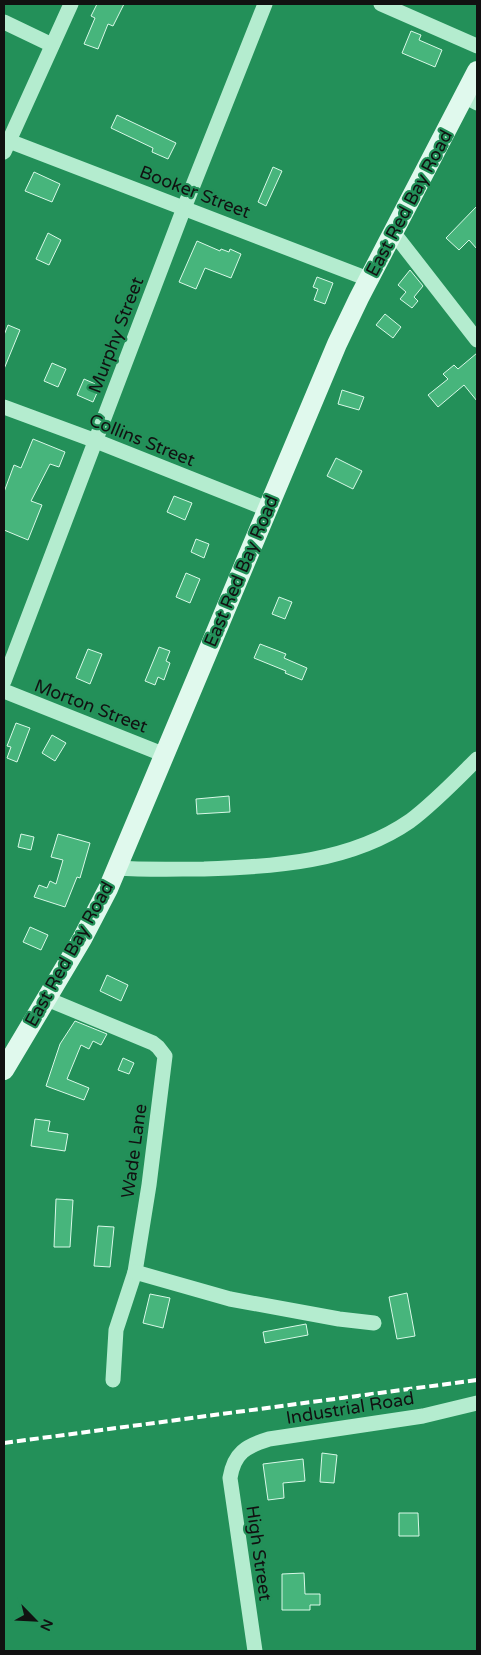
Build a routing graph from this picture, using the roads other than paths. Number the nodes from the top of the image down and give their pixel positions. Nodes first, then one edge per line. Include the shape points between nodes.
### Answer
1 (71, 4) edge
2 (265, 4) edge
3 (381, 4) edge
4 (4, 22) edge
5 (52, 44) junction
6 (477, 46) edge
7 (477, 71) edge
8 (471, 100) edge
9 (6, 146) edge
10 (184, 208) junction
11 (393, 232) junction
12 (368, 279) junction
13 (477, 340) edge
14 (4, 407) edge
15 (96, 441) junction
16 (267, 509) junction
17 (4, 680) edge
18 (4, 692) edge
19 (165, 755) junction
20 (477, 759) edge
21 (117, 868) junction
22 (47, 999) junction
23 (4, 1070) edge
24 (135, 1272) junction
25 (374, 1323) dead end
26 (113, 1380) dead end
27 (477, 1403) edge
28 (235, 1461) joint
29 (255, 1651) edge

1 - 5 street
2 - 10 street, Murphy Street
3 - 6 street
4 - 5 street
5 - 9 street
7 - 8 street, East Red Bay Road
8 - 11 street, East Red Bay Road
9 - 10 street, Booker Street
10 - 12 street, Booker Street
10 - 15 street, Murphy Street
11 - 12 street, East Red Bay Road
11 - 13 street
12 - 16 street, East Red Bay Road
14 - 15 street, Collins Street
15 - 16 street, Collins Street
15 - 17 street, Murphy Street
16 - 19 street, East Red Bay Road
18 - 19 street, Morton Street
19 - 21 street, East Red Bay Road
20 - 21 street via 408,822 378,839 338,854 248,867
21 - 22 street, East Red Bay Road via 97,912
22 - 23 street, East Red Bay Road
22 - 24 street, Wade Lane via 153,1043 165,1056
24 - 25 street via 230,1299
24 - 26 street, Wade Lane via 116,1330
27 - 28 street, Industrial Road via 422,1416 269,1439 243,1450
28 - 29 street, High Street via 231,1488

